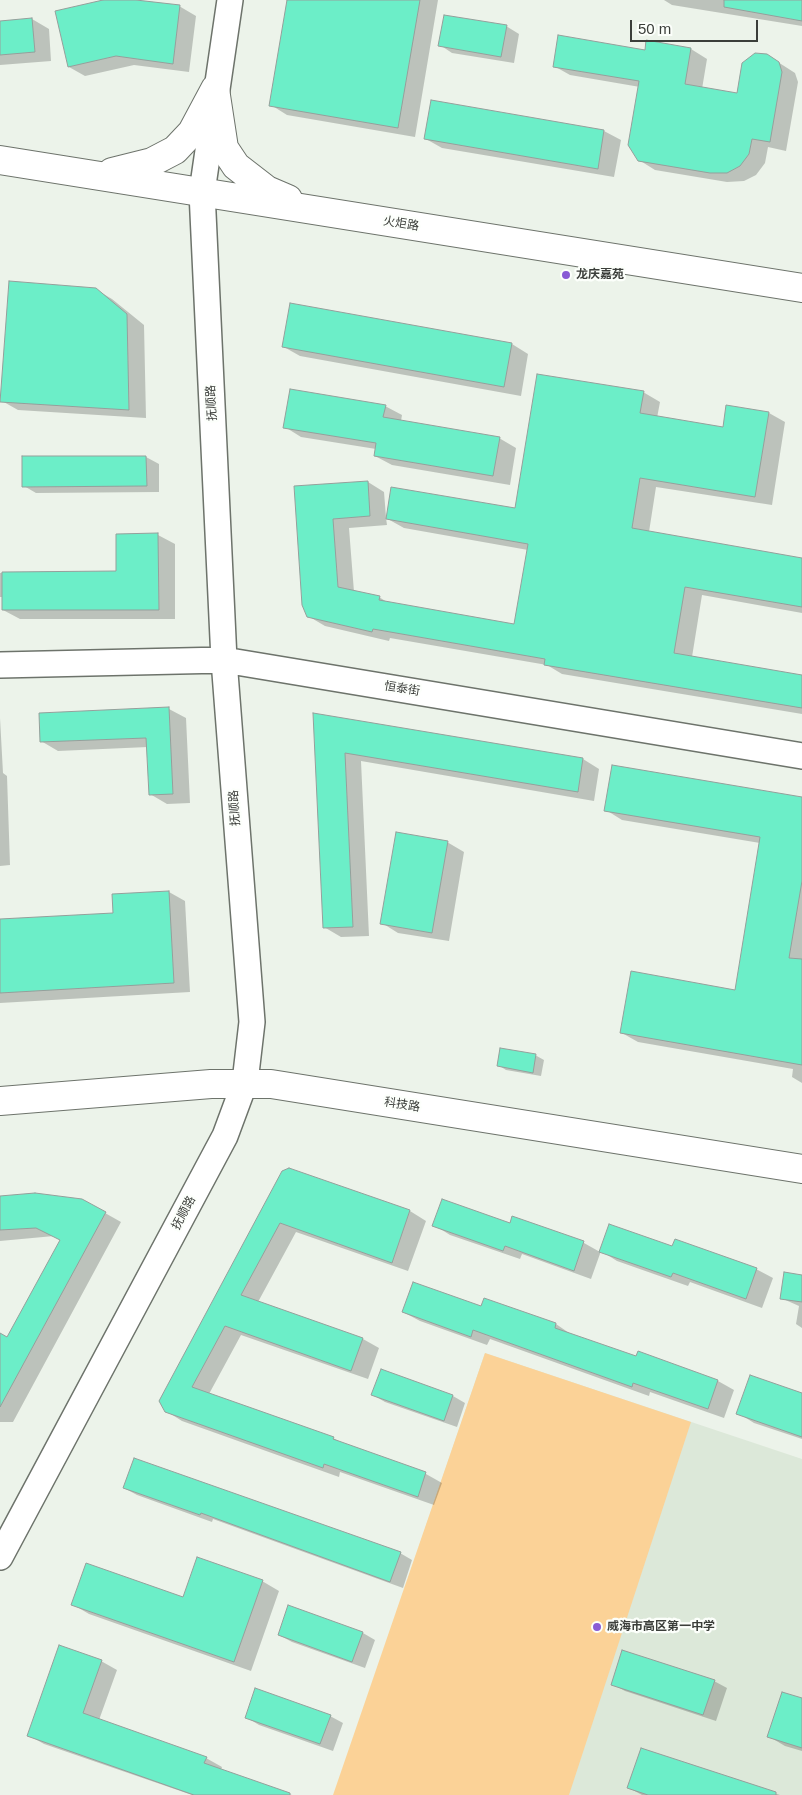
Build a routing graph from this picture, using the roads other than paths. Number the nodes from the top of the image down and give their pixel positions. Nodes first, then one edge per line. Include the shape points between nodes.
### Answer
1 (230, 0) edge
2 (215, 89) junction
3 (0, 160) edge
4 (99, 175) junction
5 (202, 192) junction
6 (313, 210) junction
7 (802, 288) edge
8 (224, 660) junction
9 (0, 665) edge
10 (802, 756) edge
11 (245, 1082) junction
12 (0, 1101) edge
13 (802, 1170) edge
14 (0, 1557) edge

1 - 2 street, 抚顺路
2 - 4 main road via 192,132 175,150 152,162
2 - 5 street, 抚顺路
2 - 6 main road via 224,148 236,166 267,190
3 - 4 main road, 火炬路
4 - 5 main road, 火炬路
5 - 6 main road, 火炬路
5 - 8 street, 抚顺路
6 - 7 main road, 火炬路
8 - 9 street, 恒泰街
8 - 10 street, 恒泰街
8 - 11 street, 抚顺路 via 252,1022
11 - 12 main road, 科技路
11 - 13 main road, 科技路
11 - 14 street, 抚顺路 via 226,1136

